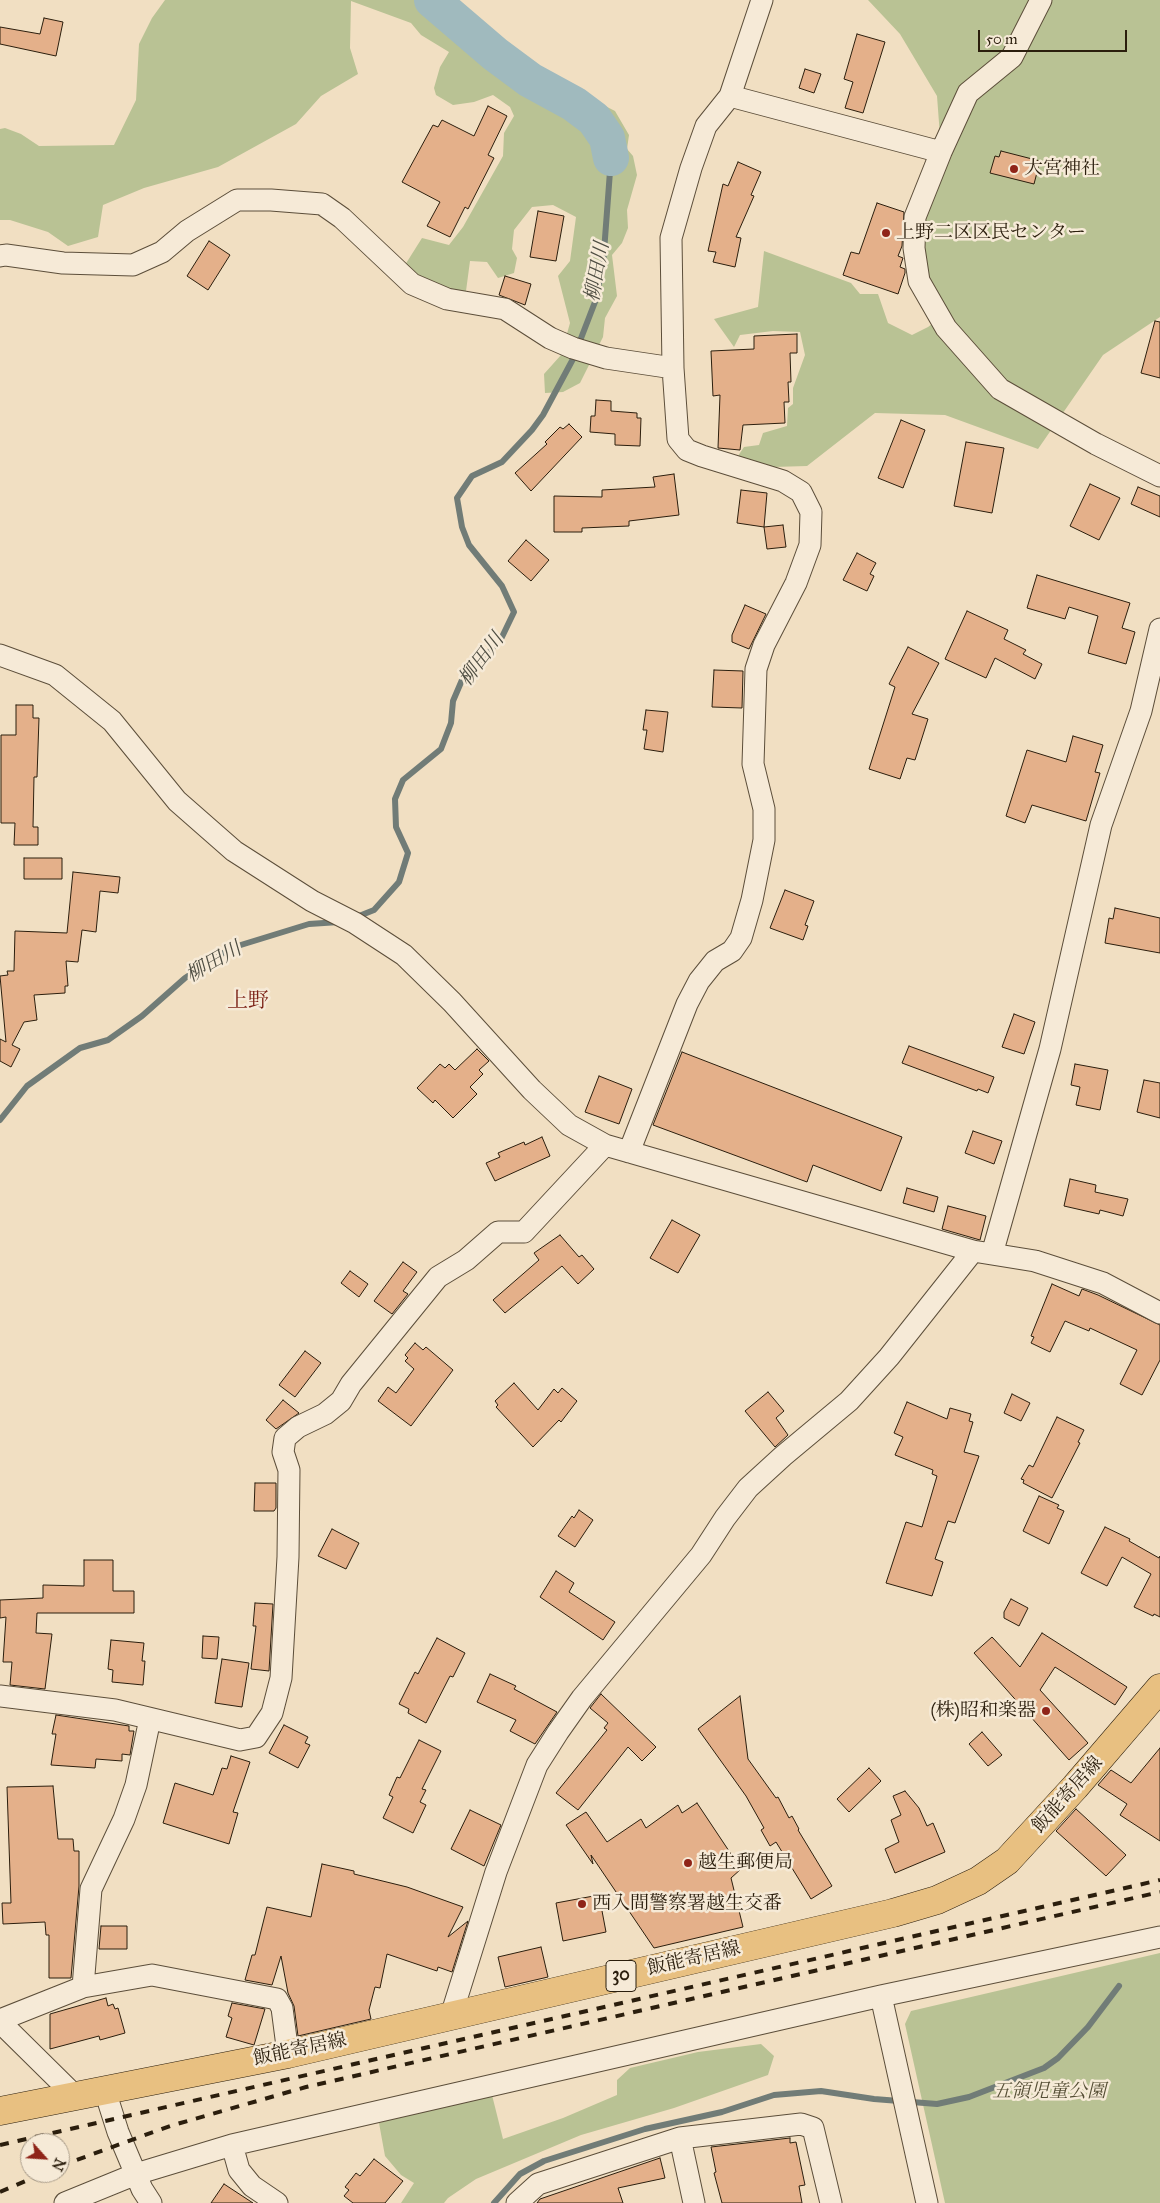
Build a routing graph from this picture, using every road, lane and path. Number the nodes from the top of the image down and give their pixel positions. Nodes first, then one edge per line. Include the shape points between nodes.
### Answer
1 (762, 0) edge
2 (1041, 0) edge
3 (730, 96) junction
4 (941, 152) junction
5 (0, 256) edge
6 (673, 368) junction
7 (1160, 476) edge
8 (1160, 629) edge
9 (0, 655) edge
10 (605, 1146) junction
11 (629, 1152) junction
12 (983, 1252) junction
13 (1160, 1313) edge
14 (1160, 1688) edge
15 (0, 1696) edge
16 (150, 1719) junction
17 (1160, 1937) edge
18 (83, 1987) junction
19 (882, 1996) junction
20 (451, 2016) junction
21 (0, 2021) edge
22 (288, 2054) junction
23 (105, 2091) junction
24 (75, 2096) junction
25 (0, 2111) edge
26 (680, 2138) junction
27 (232, 2145) junction
28 (136, 2174) junction
29 (65, 2203) edge
30 (151, 2203) edge
31 (277, 2203) edge
32 (517, 2203) edge
33 (694, 2203) edge
34 (831, 2203) edge
35 (927, 2203) edge

1 - 3 street
2 - 4 street via 1012,57 968,94
3 - 4 street
3 - 6 street via 706,126 671,238
4 - 7 street via 915,217 914,248 919,281 946,328 1000,389
5 - 6 street via 63,263 133,265 162,252 187,231 237,200 322,204 342,218 412,284 447,299 505,309 550,338 573,348 606,358
6 - 11 street via 678,439 687,450 783,482 800,492 811,512 810,545 756,669 753,764 764,809 764,840 741,938 732,951 715,961 699,981
8 - 12 street via 1142,711 1101,825 1050,1049
9 - 10 street via 55,675 112,721 177,801 234,851 404,955 532,1090 569,1125
10 - 11 street
10 - 16 street via 524,1232 498,1232 466,1260 438,1277 340,1401 285,1438 283,1452 289,1470 288,1557 281,1678 272,1713 256,1737 240,1740
11 - 12 street
12 - 13 street via 1035,1261 1103,1283
12 - 20 street via 849,1401 748,1488 701,1555 582,1698 558,1732 537,1765 496,1872
14 - 20 main road, 飯能寄居線 / 30 via 1034,1834 1007,1860 978,1881 937,1900
15 - 16 street via 116,1710
16 - 18 street via 136,1785 92,1889
17 - 19 street
18 - 21 street
18 - 22 street via 152,1974 276,1999 282,2008
19 - 27 street
19 - 35 street
20 - 22 main road, 飯能寄居線 / 30
21 - 24 street
22 - 23 main road, 飯能寄居線 / 30
23 - 24 main road, 飯能寄居線 / 30
23 - 28 street
24 - 25 main road, 飯能寄居線 / 30
26 - 32 street via 538,2184
26 - 33 street
26 - 34 street via 801,2124 814,2128
27 - 28 street
27 - 31 street via 238,2170 252,2186
28 - 29 street
28 - 30 street

